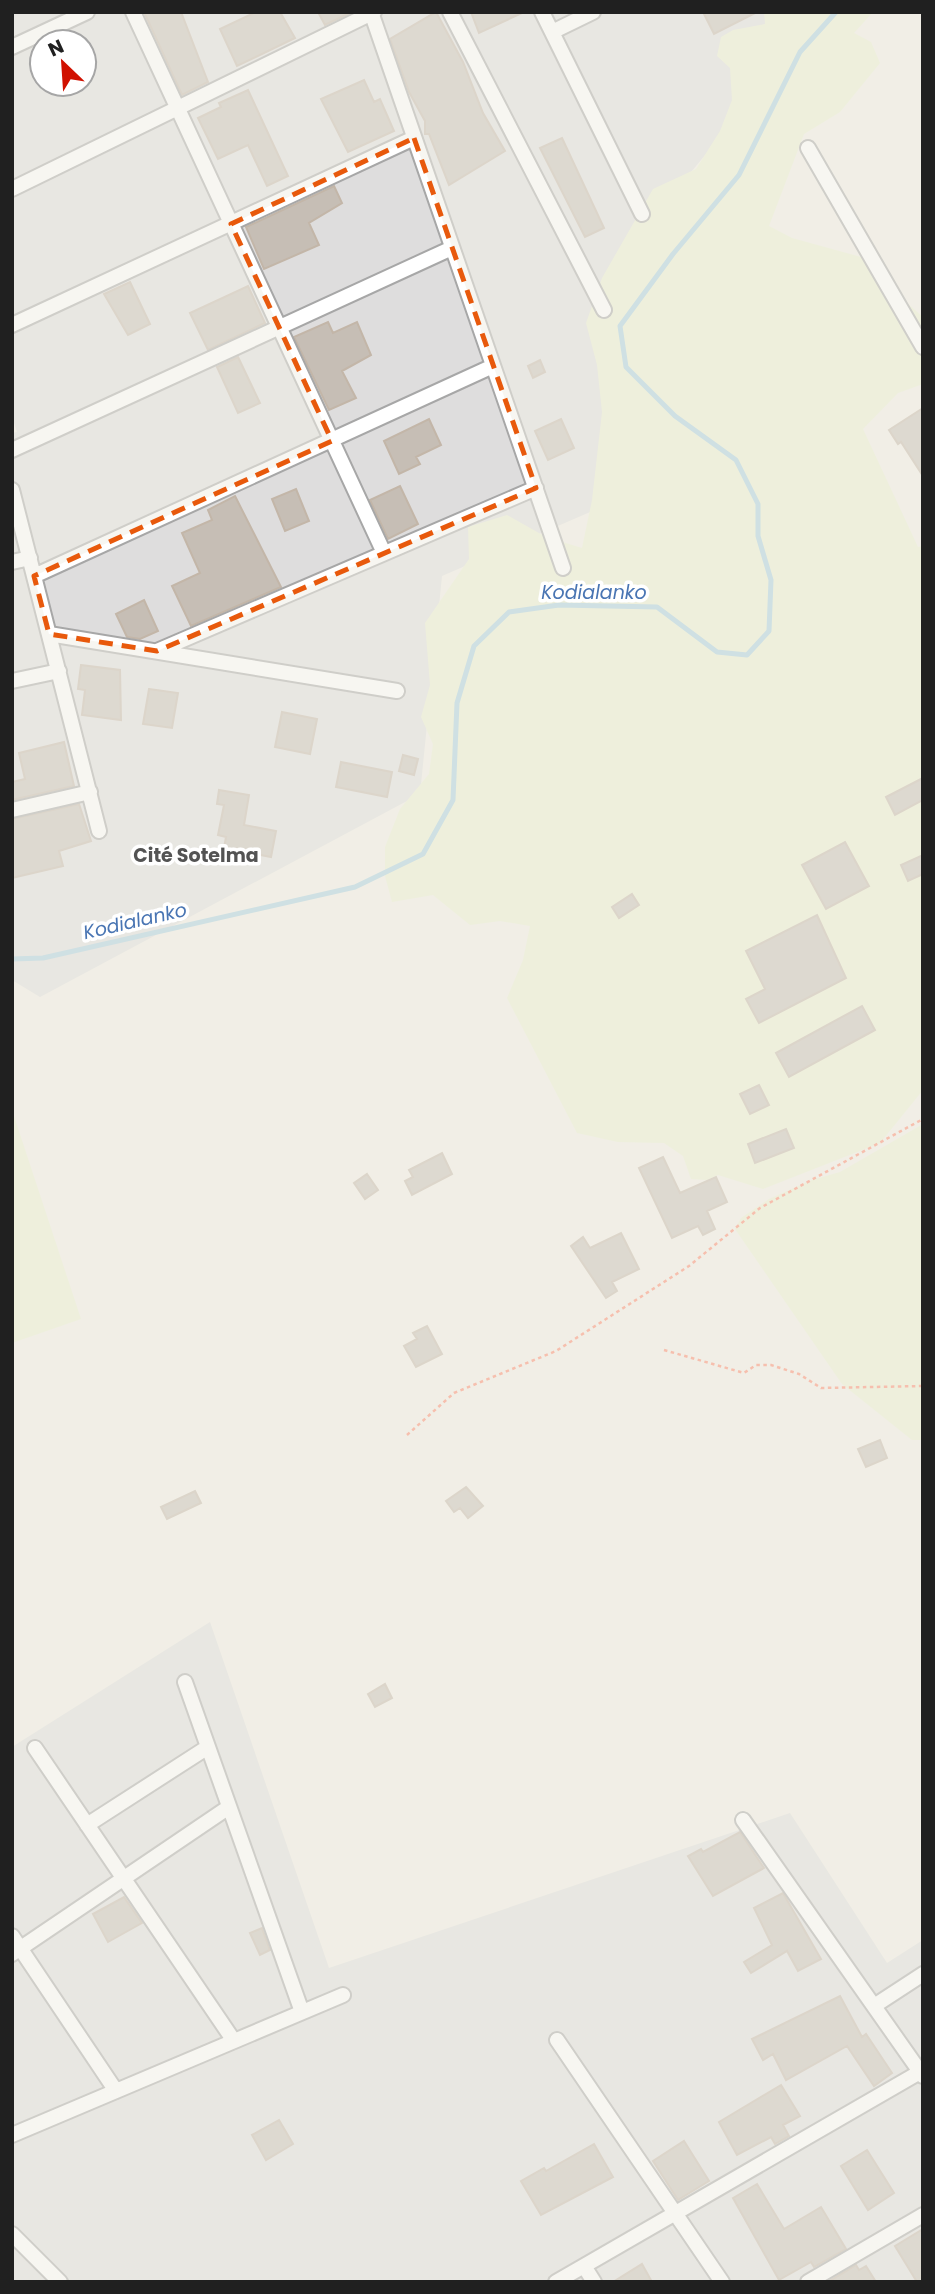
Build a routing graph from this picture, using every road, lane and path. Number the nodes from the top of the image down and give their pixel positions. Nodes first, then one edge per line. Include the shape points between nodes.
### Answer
1 (86, 12) edge
2 (133, 12) edge
3 (450, 12) edge
4 (542, 12) edge
5 (593, 12) edge
6 (372, 13) edge
7 (552, 32) junction
8 (12, 47) edge
9 (178, 109) junction
10 (414, 138) junction
11 (808, 148) dead end
12 (12, 189) edge
13 (642, 214) dead end
14 (232, 224) junction
15 (452, 248) junction
16 (604, 310) dead end
17 (12, 325) edge
18 (280, 328) junction
19 (923, 347) edge
20 (493, 366) junction
21 (332, 441) junction
22 (12, 450) edge
23 (536, 488) junction
24 (12, 490) edge
25 (384, 553) junction
26 (30, 558) junction
27 (12, 562) edge
28 (563, 568) dead end
29 (34, 576) junction
30 (49, 634) junction
31 (157, 650) junction
32 (59, 671) junction
33 (12, 681) edge
34 (397, 691) dead end
35 (89, 793) junction
36 (12, 810) edge
37 (99, 831) dead end
38 (923, 1119) edge
39 (664, 1350) dead end
40 (923, 1385) edge
41 (407, 1436) dead end
42 (185, 1682) dead end
43 (208, 1747) junction
44 (35, 1748) dead end
45 (229, 1807) junction
46 (743, 1820) dead end
47 (87, 1825) junction
48 (124, 1878) junction
49 (15, 1946) edge
50 (923, 1974) edge
51 (343, 1995) dead end
52 (874, 2006) junction
53 (302, 2012) junction
54 (557, 2040) dead end
55 (234, 2041) junction
56 (921, 2074) edge
57 (116, 2091) junction
58 (12, 2135) edge
59 (675, 2213) junction
60 (923, 2215) edge
61 (12, 2235) edge
62 (584, 2266) junction
63 (60, 2282) edge
64 (556, 2282) edge
65 (594, 2282) edge
66 (723, 2282) edge
67 (808, 2282) edge

1 - 8 street
2 - 9 street
3 - 16 street
4 - 7 street
5 - 7 street
6 - 9 street
6 - 10 street
7 - 13 street
9 - 12 street
9 - 14 street
10 - 14 street
10 - 15 street
11 - 19 street
14 - 17 street
14 - 18 street
15 - 18 street
15 - 20 street
18 - 21 street
18 - 22 street
20 - 21 street
20 - 23 street
21 - 25 street
21 - 29 street
23 - 25 street
23 - 28 street
24 - 26 street
25 - 31 street
26 - 27 street
26 - 29 street
29 - 30 street
30 - 31 street
30 - 32 street
31 - 34 street
32 - 33 street
32 - 35 street
35 - 36 street
35 - 37 street
38 - 41 path via 760,1208 689,1266 556,1351 454,1393
39 - 40 path via 744,1373 756,1365 771,1365 799,1374 821,1388
42 - 43 street
43 - 45 street
43 - 47 street
44 - 47 street
45 - 48 street
45 - 53 street
46 - 52 street
47 - 48 street
48 - 49 street
48 - 55 street
49 - 57 street
50 - 52 street
51 - 53 street
52 - 56 street
53 - 55 street
54 - 59 street
55 - 57 street
56 - 59 street
57 - 58 street
59 - 62 street
59 - 66 street
60 - 67 street
61 - 63 street
62 - 64 street
62 - 65 street

